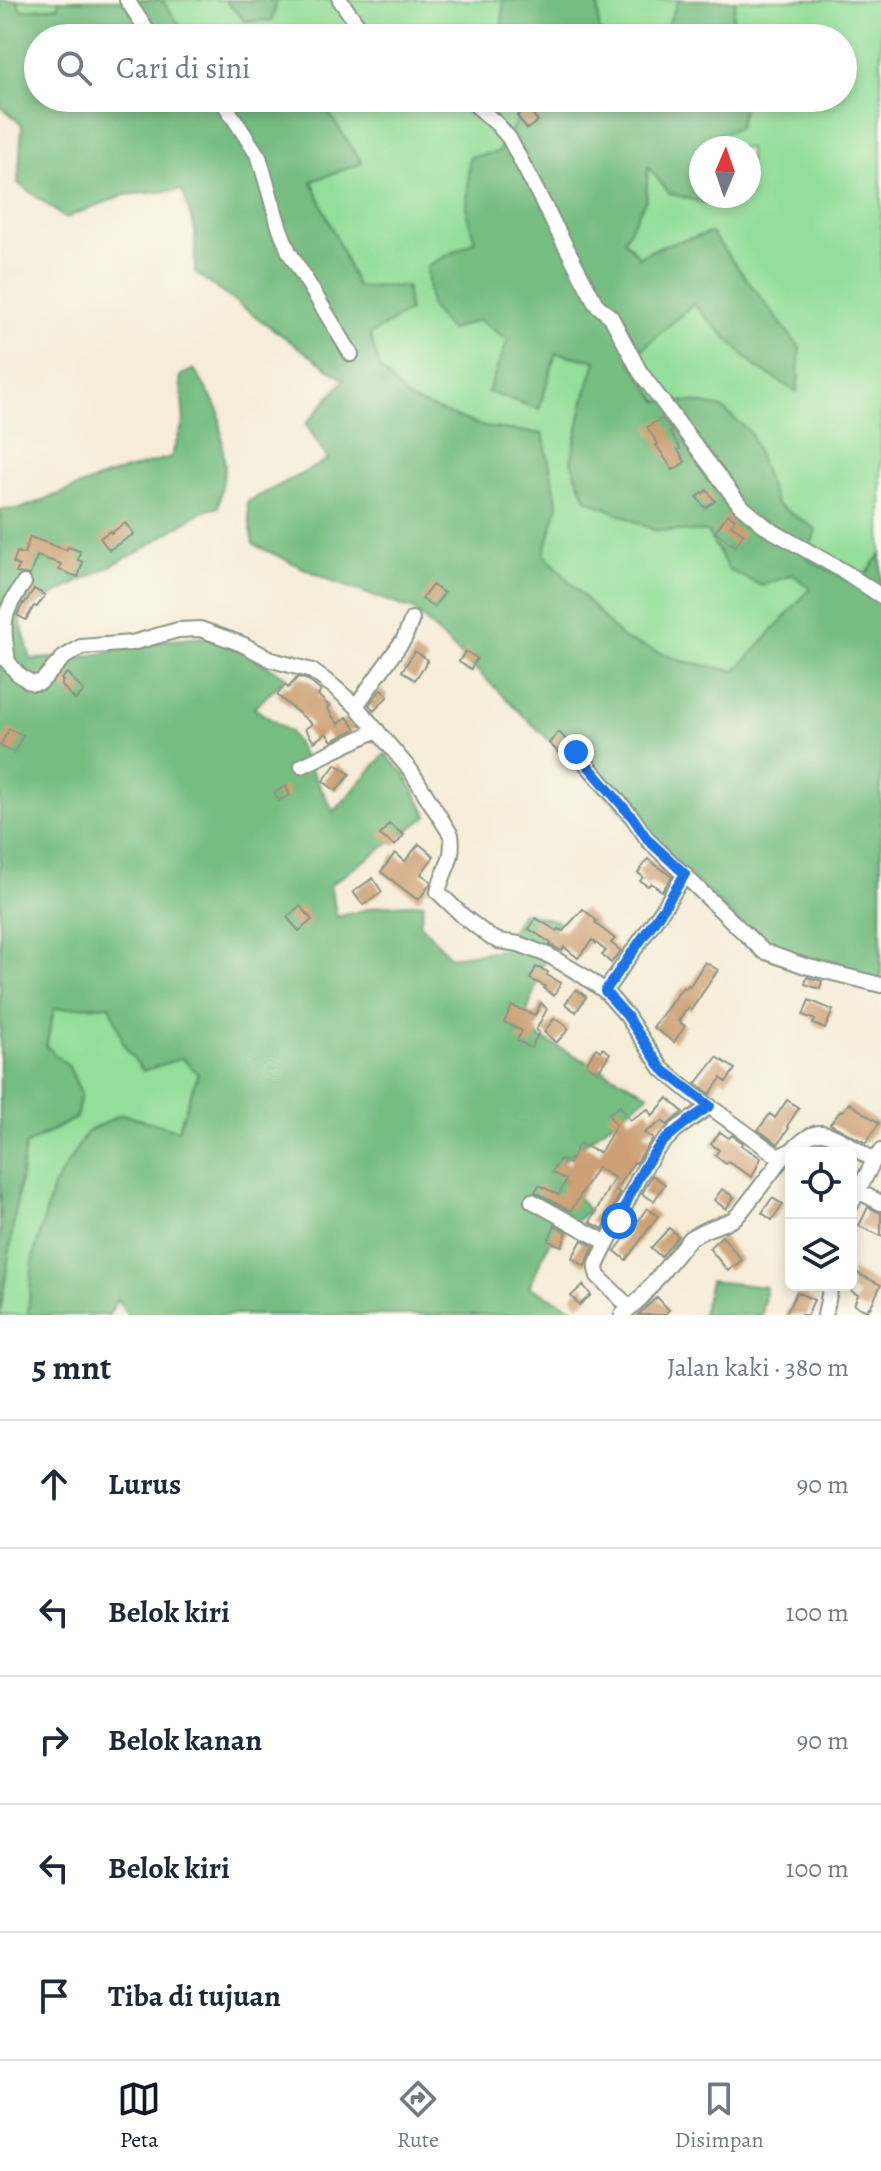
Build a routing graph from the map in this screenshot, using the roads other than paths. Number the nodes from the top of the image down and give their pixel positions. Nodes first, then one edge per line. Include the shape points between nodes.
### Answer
1 (127, 0) edge
2 (340, 0) edge
3 (143, 24) edge
4 (357, 24) edge
5 (230, 112) edge
6 (484, 112) edge
7 (351, 354) dead end
8 (24, 583) dead end
9 (881, 596) edge
10 (412, 619) dead end
11 (4, 657) edge
12 (356, 706) junction
13 (377, 730) junction
14 (576, 752) dead end
15 (302, 766) dead end
16 (685, 874) junction
17 (881, 985) edge
18 (605, 991) junction
19 (710, 1106) junction
20 (796, 1147) edge
21 (857, 1147) edge
22 (857, 1147) edge
23 (785, 1155) joint
24 (878, 1156) edge
25 (857, 1193) edge
26 (857, 1199) edge
27 (532, 1201) dead end
28 (881, 1203) edge
29 (607, 1243) junction
30 (830, 1291) edge
31 (626, 1311) edge
32 (825, 1315) edge

1 - 3 street
2 - 4 street
5 - 7 street via 259,157 283,238
6 - 9 street via 509,138 596,304 611,317 640,372 730,494 769,529
8 - 11 street via 5,615
10 - 12 street via 404,639
11 - 12 street via 28,681 41,682 81,647 200,629 312,671
12 - 13 street
13 - 15 street
13 - 18 street via 411,771 451,835 452,857 439,894 490,937 550,956
14 - 16 street via 648,840
16 - 17 street via 767,953
16 - 18 street
18 - 19 street via 662,1069
19 - 23 street via 776,1155
19 - 29 street via 656,1150
20 - 22 street via 820,1133
21 - 24 street
23 - 31 street via 740,1213 690,1238
24 - 25 street
26 - 28 street
27 - 29 street
29 - 31 street via 596,1269
30 - 32 street

